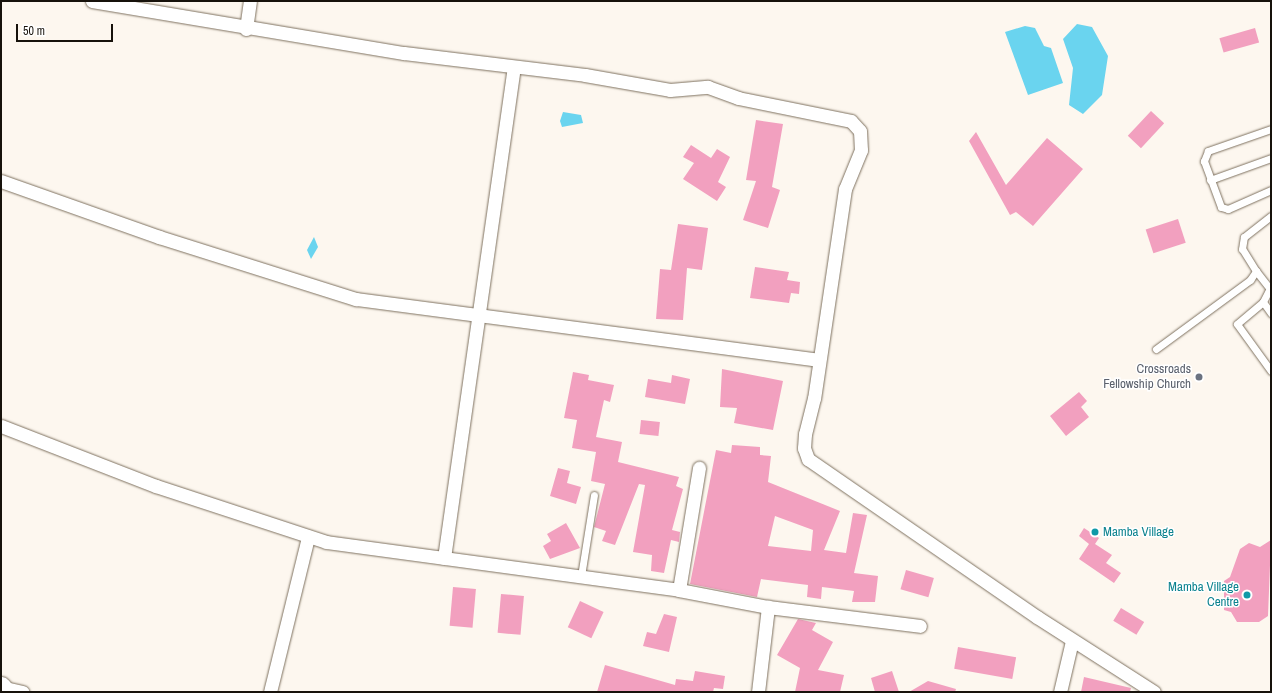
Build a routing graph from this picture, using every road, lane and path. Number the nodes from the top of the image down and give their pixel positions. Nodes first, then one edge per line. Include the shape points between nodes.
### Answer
1 (92, 1) edge
2 (250, 1) edge
3 (246, 29) junction
4 (514, 68) junction
5 (1271, 128) edge
6 (1271, 158) edge
7 (1210, 180) junction
8 (1, 181) edge
9 (1271, 190) edge
10 (1271, 216) edge
11 (1256, 271) junction
12 (1270, 289) edge
13 (1264, 302) junction
14 (1271, 313) edge
15 (480, 317) junction
16 (1156, 349) dead end
17 (819, 360) junction
18 (1271, 371) edge
19 (1, 426) edge
20 (699, 468) dead end
21 (594, 495) dead end
22 (308, 537) junction
23 (444, 558) junction
24 (581, 576) junction
25 (679, 590) junction
26 (768, 607) junction
27 (920, 626) dead end
28 (1072, 641) junction
29 (270, 692) edge
30 (758, 692) edge
31 (1060, 692) edge
32 (1154, 692) edge

1 - 3 street via 171,12
2 - 3 street
3 - 4 street
4 - 15 street
4 - 17 street via 670,90 708,86 738,98 851,121 860,131 861,150 845,189
5 - 7 lane via 1208,151 1204,161
6 - 7 lane
7 - 9 lane via 1217,203 1228,209
8 - 15 street via 319,289 356,299
10 - 11 lane via 1244,237 1242,249
11 - 12 lane
11 - 16 lane via 1250,280
12 - 13 lane
13 - 14 lane
13 - 18 lane via 1237,324
15 - 17 street
15 - 23 street
17 - 28 street via 804,448 808,459
19 - 22 street via 156,486
20 - 25 street
21 - 24 lane
22 - 23 street via 351,547
22 - 29 street
23 - 24 street
24 - 25 street
25 - 26 street
26 - 27 street
26 - 30 street
28 - 31 street
28 - 32 street

